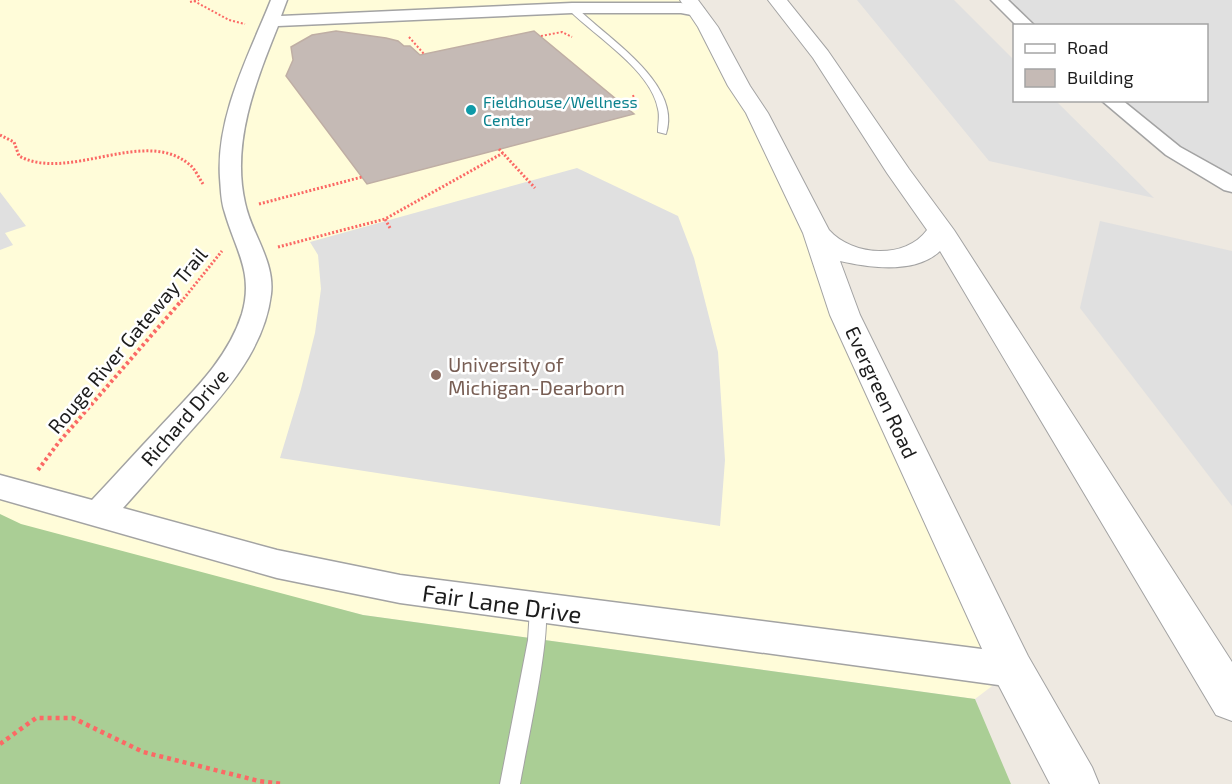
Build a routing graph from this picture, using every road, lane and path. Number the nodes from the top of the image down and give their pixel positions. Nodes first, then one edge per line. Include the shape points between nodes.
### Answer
1 (199, 0) edge
2 (625, 0) edge
3 (777, 0) edge
4 (999, 0) edge
5 (192, 2) edge
6 (693, 6) edge
7 (572, 8) junction
8 (266, 15) edge
9 (1025, 24) edge
10 (1112, 102) edge
11 (663, 132) dead end
12 (0, 135) edge
13 (499, 149) dead end
14 (503, 153) junction
15 (362, 177) dead end
16 (1232, 185) edge
17 (204, 187) dead end
18 (535, 188) dead end
19 (259, 213) dead end
20 (385, 219) junction
21 (390, 228) dead end
22 (941, 230) junction
23 (817, 233) junction
24 (223, 248) dead end
25 (274, 249) dead end
26 (10, 490) edge
27 (98, 515) junction
28 (538, 609) junction
29 (1014, 670) junction
30 (1232, 701) edge
31 (0, 744) edge
32 (283, 784) edge
33 (510, 784) edge
34 (1076, 784) edge

1 - 5 path
2 - 7 street
3 - 22 street via 804,30
4 - 9 street
5 - 8 path via 229,20
6 - 7 street
6 - 23 street, Evergreen Road via 757,113
7 - 8 street
7 - 11 lane via 645,75 663,109
8 - 27 street, Richard Drive via 230,147 233,202 257,264 254,313 241,346 217,383
10 - 16 street via 1173,152
12 - 17 path via 12,138 19,147 19,156 33,163 53,165 137,152 164,152 184,159
13 - 14 path
14 - 18 path
14 - 20 path
15 - 19 path via 255,205
20 - 21 path
20 - 25 path
22 - 23 street via 924,250 879,259 830,247
22 - 30 street
23 - 29 street, Evergreen Road via 845,315
24 - 26 path, Rouge River Gateway Trail via 213,265 59,442
26 - 27 street, Fair Lane Drive
27 - 28 street, Fair Lane Drive via 277,564
28 - 29 street, Fair Lane Drive
28 - 33 lane via 537,640
29 - 34 street, Evergreen Road
31 - 32 path via 36,717 72,717 143,752

